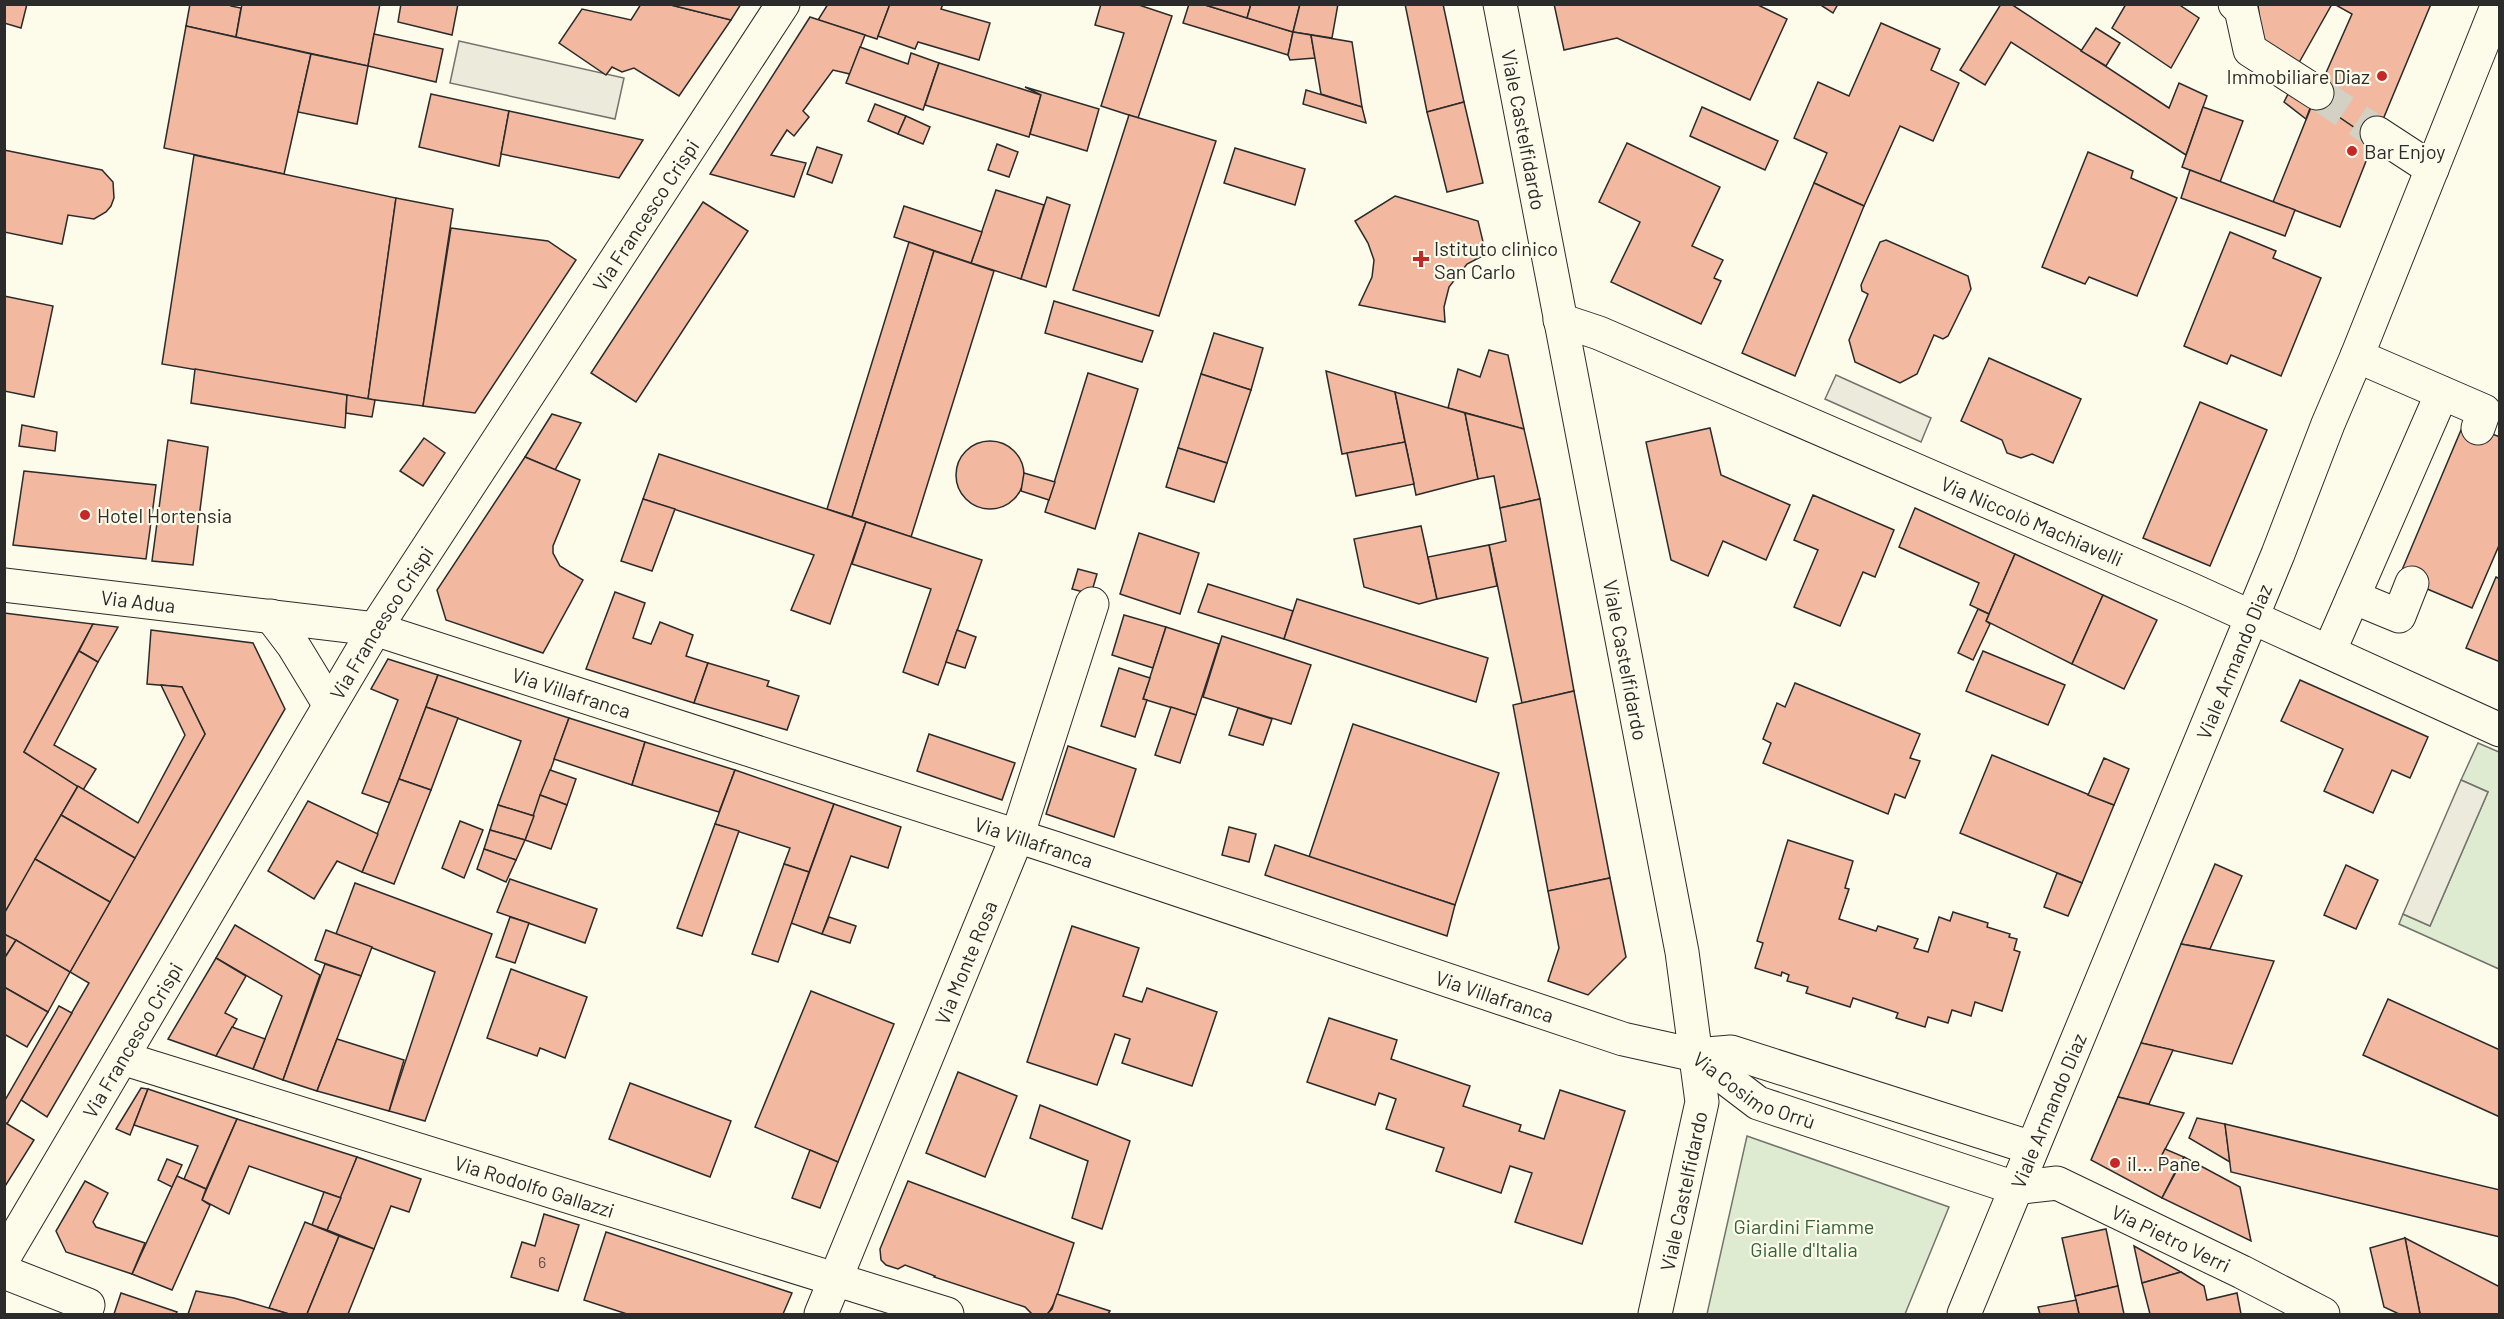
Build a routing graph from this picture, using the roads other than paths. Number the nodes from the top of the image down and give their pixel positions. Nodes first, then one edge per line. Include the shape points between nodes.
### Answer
1 (783, 4) edge
2 (1500, 4) edge
3 (2235, 4) edge
4 (2498, 4) edge
5 (2317, 93) tunnel mouth
6 (2377, 133) tunnel mouth
7 (2432, 169) junction
8 (1560, 320) junction
9 (2357, 356) junction
10 (2442, 393) junction
11 (2478, 428) dead end
12 (2412, 583) dead end
13 (4, 585) edge
14 (2353, 597) junction
15 (1092, 604) dead end
16 (271, 616) junction
17 (2251, 617) junction
18 (375, 629) junction
19 (2329, 652) junction
20 (329, 704) junction
21 (2499, 730) edge
22 (1017, 837) junction
23 (1695, 1055) junction
24 (122, 1058) junction
25 (2032, 1148) junction
26 (2015, 1188) junction
27 (4, 1257) edge
28 (4, 1272) edge
29 (836, 1280) junction
30 (85, 1314) edge
31 (821, 1314) edge
32 (946, 1314) edge
33 (1655, 1314) edge
34 (1964, 1314) edge
35 (2323, 1314) edge

1 - 18 street, Via Francesco Crispi
2 - 8 street, Viale Castelfidardo
3 - 5 street via 2241,9 2250,50
4 - 7 street, Viale Armando Diaz
6 - 7 street
7 - 9 street, Viale Armando Diaz
8 - 17 street, Via Niccolò Machiavelli via 1599,333
8 - 23 street, Viale Castelfidardo via 1682,952
9 - 10 street
9 - 17 street, Viale Armando Diaz
10 - 11 street via 2484,411
10 - 14 street
12 - 14 street via 2399,616
13 - 16 street, Via Adua
14 - 19 street
15 - 22 street, Via Monte Rosa
16 - 18 street, Via Adua
16 - 20 street
17 - 19 street, Via Niccolò Machiavelli
17 - 25 street, Viale Armando Diaz
18 - 20 street, Via Francesco Crispi
18 - 22 street, Via Villafranca
19 - 21 street, Via Niccolò Machiavelli
20 - 24 street, Via Francesco Crispi
22 - 23 street, Via Villafranca via 1614,1036
22 - 29 street, Via Monte Rosa
23 - 25 street, Via Cosimo Orrù via 1731,1052
23 - 26 street, Via Cosimo Orrù via 1758,1103
23 - 33 street, Viale Castelfidardo via 1702,1102
24 - 27 street, Via Francesco Crispi
24 - 29 street, Via Rodolfo Gallazzi
25 - 26 street, Viale Armando Diaz
26 - 34 street, Viale Armando Diaz
26 - 35 street, Via Pietro Verri via 2057,1183
28 - 30 street via 88,1305
29 - 31 street, Via Monte Rosa
29 - 32 street, Via Rodolfo Gallazzi

